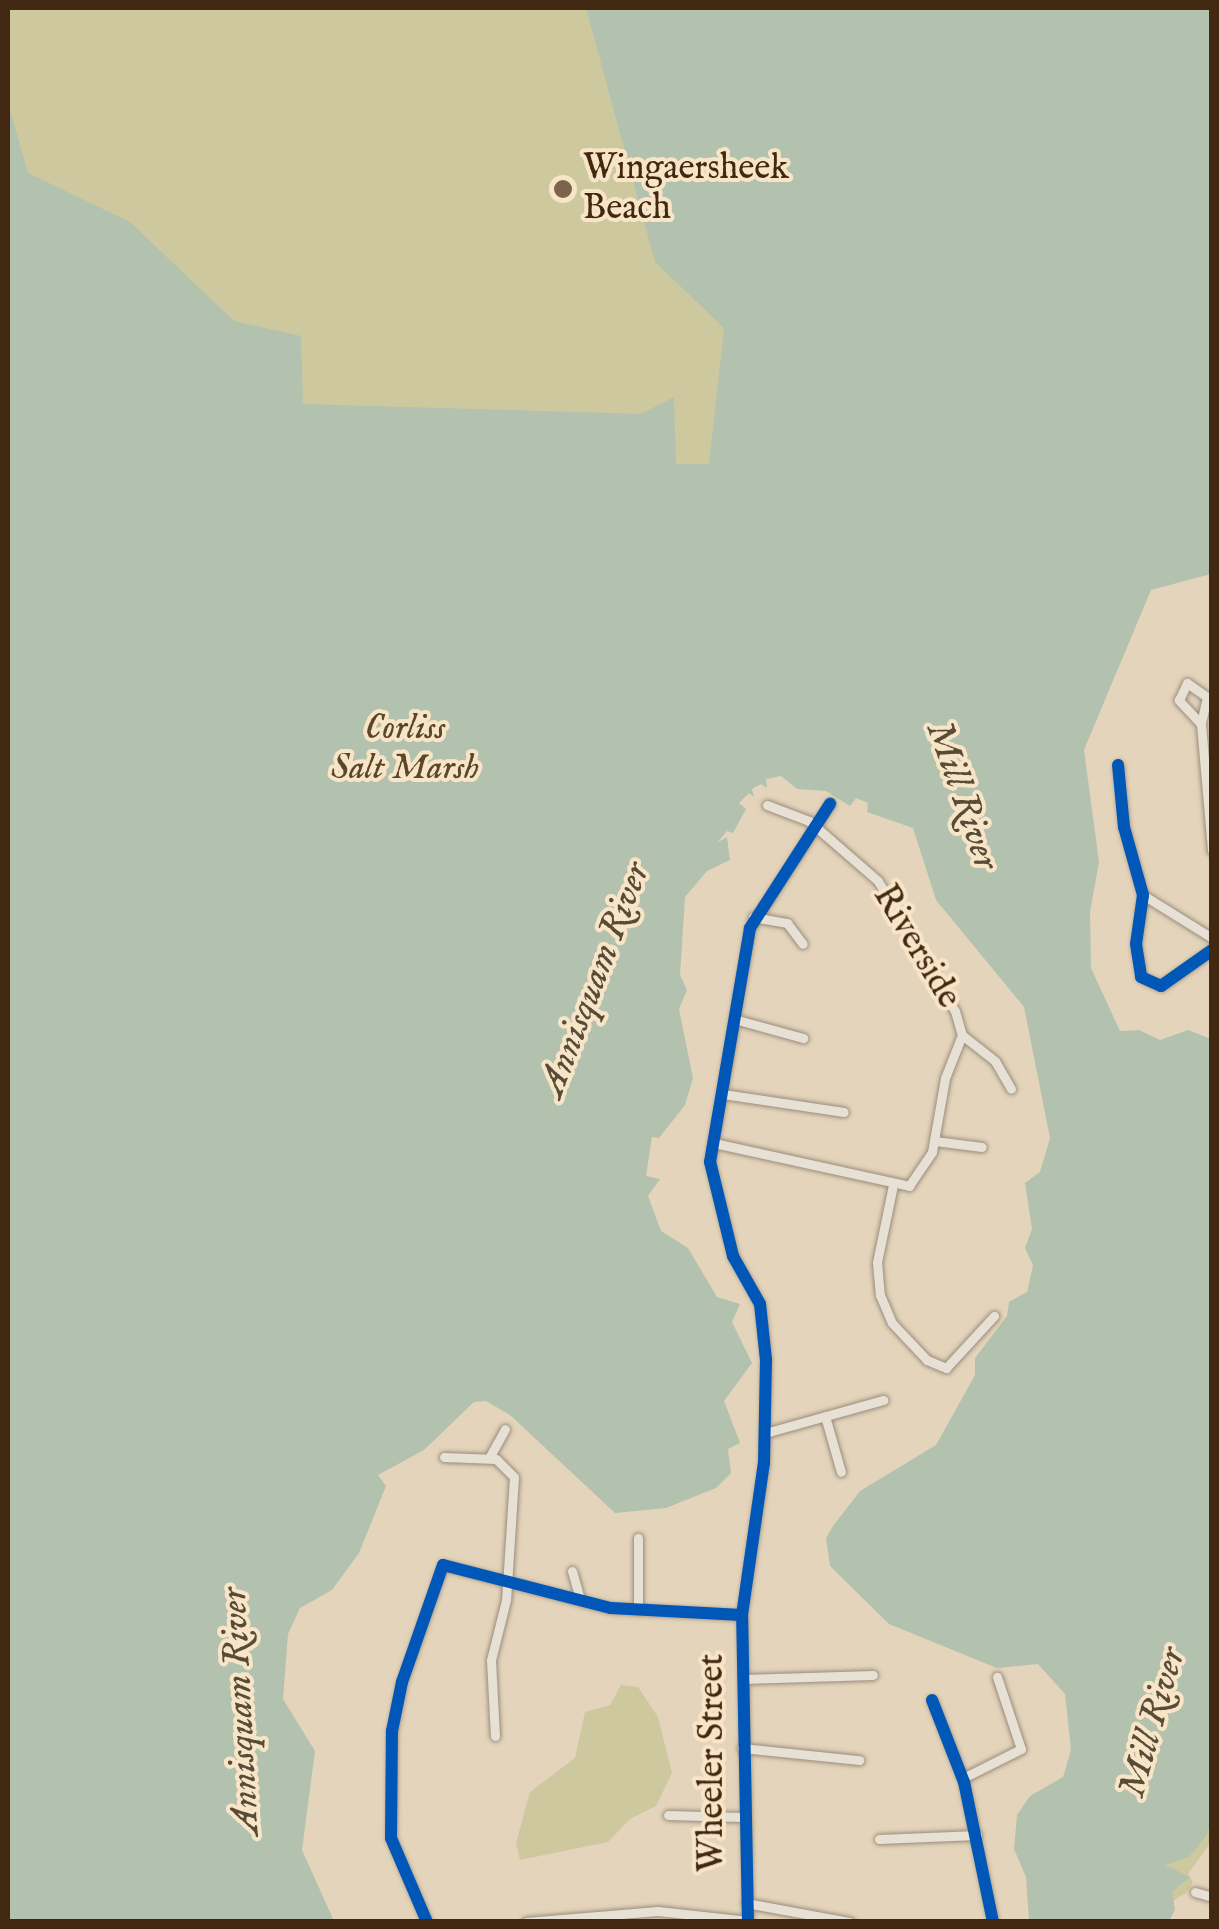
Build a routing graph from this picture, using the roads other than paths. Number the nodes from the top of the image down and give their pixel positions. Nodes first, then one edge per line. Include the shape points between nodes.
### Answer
1 (1201, 724) dead end
2 (1118, 765) dead end
3 (830, 804) dead end
4 (767, 806) dead end
5 (814, 826) junction
6 (1212, 852) edge
7 (1143, 895) junction
8 (754, 917) junction
9 (1212, 938) edge
10 (803, 944) dead end
11 (1212, 950) edge
12 (734, 1019) junction
13 (962, 1036) junction
14 (803, 1038) dead end
15 (1011, 1089) dead end
16 (724, 1094) junction
17 (844, 1112) dead end
18 (935, 1140) junction
19 (714, 1143) junction
20 (982, 1147) dead end
21 (892, 1185) junction
22 (994, 1316) dead end
23 (883, 1400) dead end
24 (825, 1416) junction
25 (505, 1428) dead end
26 (764, 1433) junction
27 (444, 1457) dead end
28 (489, 1458) junction
29 (841, 1472) dead end
30 (638, 1538) dead end
31 (572, 1570) dead end
32 (507, 1579) junction
33 (580, 1600) junction
34 (638, 1610) junction
35 (742, 1615) junction
36 (873, 1675) dead end
37 (997, 1677) dead end
38 (743, 1679) junction
39 (932, 1700) dead end
40 (494, 1736) dead end
41 (742, 1748) junction
42 (859, 1760) dead end
43 (963, 1778) junction
44 (668, 1815) dead end
45 (741, 1817) junction
46 (977, 1835) junction
47 (879, 1838) dead end
48 (1195, 1892) dead end
49 (1212, 1897) edge
50 (746, 1903) junction
51 (427, 1922) edge
52 (526, 1922) edge
53 (748, 1922) edge
54 (850, 1922) edge
55 (993, 1922) edge

1 - 6 street
2 - 7 street via 1124,827
3 - 5 street, Wheeler Street
4 - 5 street
5 - 8 street, Wheeler Street
5 - 13 street, Riverside via 878,880 955,1012
7 - 9 street
7 - 11 street via 1136,944 1144,982 1161,986
8 - 10 street via 787,924
8 - 12 street, Wheeler Street
12 - 14 street
12 - 16 street, Wheeler Street
13 - 15 street via 995,1062
13 - 18 street via 945,1078
16 - 17 street
16 - 19 street, Wheeler Street
18 - 20 street
18 - 21 street via 922,1176 909,1186
19 - 21 street
19 - 26 street, Wheeler Street via 712,1170 726,1234 760,1304
21 - 22 street via 877,1262 892,1323 927,1360 946,1368
23 - 24 street
24 - 26 street
24 - 29 street
25 - 28 street
26 - 35 street, Wheeler Street
27 - 28 street
28 - 32 street via 514,1477
30 - 34 street
31 - 33 street
32 - 33 street
32 - 40 street via 492,1660
32 - 51 street via 443,1565 402,1682 392,1731 391,1838
33 - 34 street
34 - 35 street
35 - 38 street, Wheeler Street
36 - 38 street
37 - 43 street via 1021,1750
38 - 41 street, Wheeler Street
39 - 43 street
41 - 42 street
41 - 45 street, Wheeler Street
43 - 46 street
44 - 45 street
45 - 50 street, Wheeler Street
46 - 47 street via 930,1842
46 - 55 street
48 - 49 street
50 - 53 street, Wheeler Street
50 - 54 street
52 - 53 street via 658,1911

